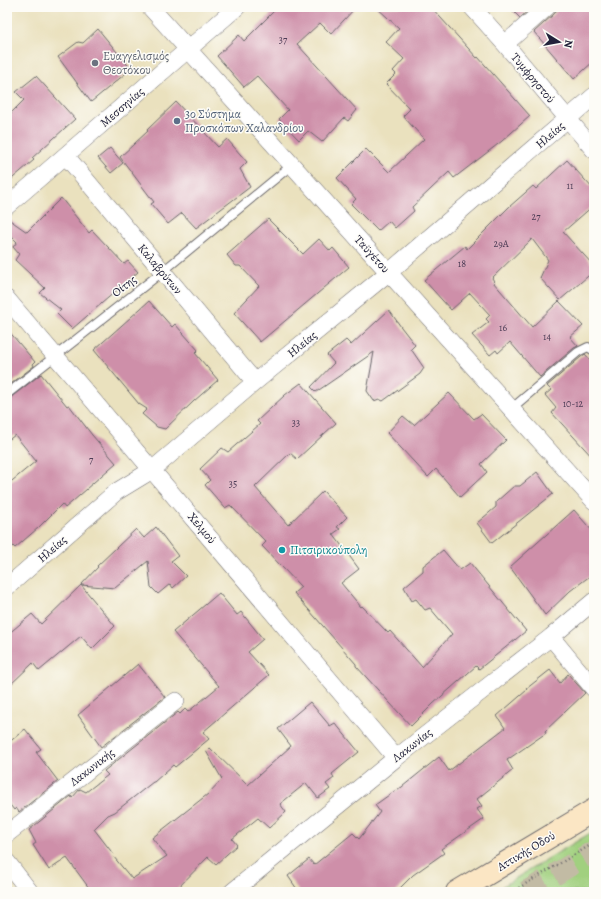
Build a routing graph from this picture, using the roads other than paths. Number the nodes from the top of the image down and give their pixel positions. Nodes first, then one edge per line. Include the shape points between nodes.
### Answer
1 (150, 7) edge
2 (237, 7) edge
3 (472, 7) edge
4 (547, 7) edge
5 (505, 44) junction
6 (188, 50) junction
7 (594, 96) edge
8 (568, 119) junction
9 (594, 150) edge
10 (66, 156) junction
11 (292, 165) junction
12 (7, 206) edge
13 (162, 272) junction
14 (388, 273) junction
15 (7, 299) edge
16 (594, 351) edge
17 (55, 356) junction
18 (255, 382) junction
19 (7, 394) edge
20 (511, 409) junction
21 (152, 470) junction
22 (594, 501) edge
23 (7, 587) edge
24 (594, 601) edge
25 (551, 637) junction
26 (594, 689) edge
27 (176, 701) dead end
28 (396, 758) junction
29 (594, 810) edge
30 (7, 834) edge
31 (7, 862) edge
32 (30, 892) edge
33 (232, 892) edge
34 (458, 892) edge

1 - 6 street, Ταϋγέτου
2 - 6 street, Μεσσηνίας
3 - 5 street, Τυμφρηστού
4 - 5 street
5 - 8 street, Τυμφρηστού
6 - 10 street, Μεσσηνίας
6 - 11 street, Ταϋγέτου
7 - 8 street, Ηλείας
8 - 9 street, Τυμφρηστού
8 - 14 street, Ηλείας
10 - 12 street, Μεσσηνίας
10 - 13 street, Καλαβρύτων
11 - 13 lane, Οίτης
11 - 14 street, Ταϋγέτου
13 - 17 lane, Οίτης
13 - 18 street, Καλαβρύτων
14 - 18 street, Ηλείας
14 - 20 street, Ταϋγέτου
15 - 17 street, Χελμού
16 - 20 lane via 588,347 578,352
17 - 19 lane, Οίτης
17 - 21 street, Χελμού
18 - 21 street, Ηλείας
20 - 22 street, Ταϋγέτου
21 - 23 street, Ηλείας via 116,492
21 - 28 street, Χελμού
24 - 25 street, Λακωνίας
25 - 26 street
25 - 28 street, Λακωνίας
27 - 30 street, Λακωνικής
28 - 33 street, Λακωνίας
29 - 34 main road, Αττικής Οδού
31 - 32 street

